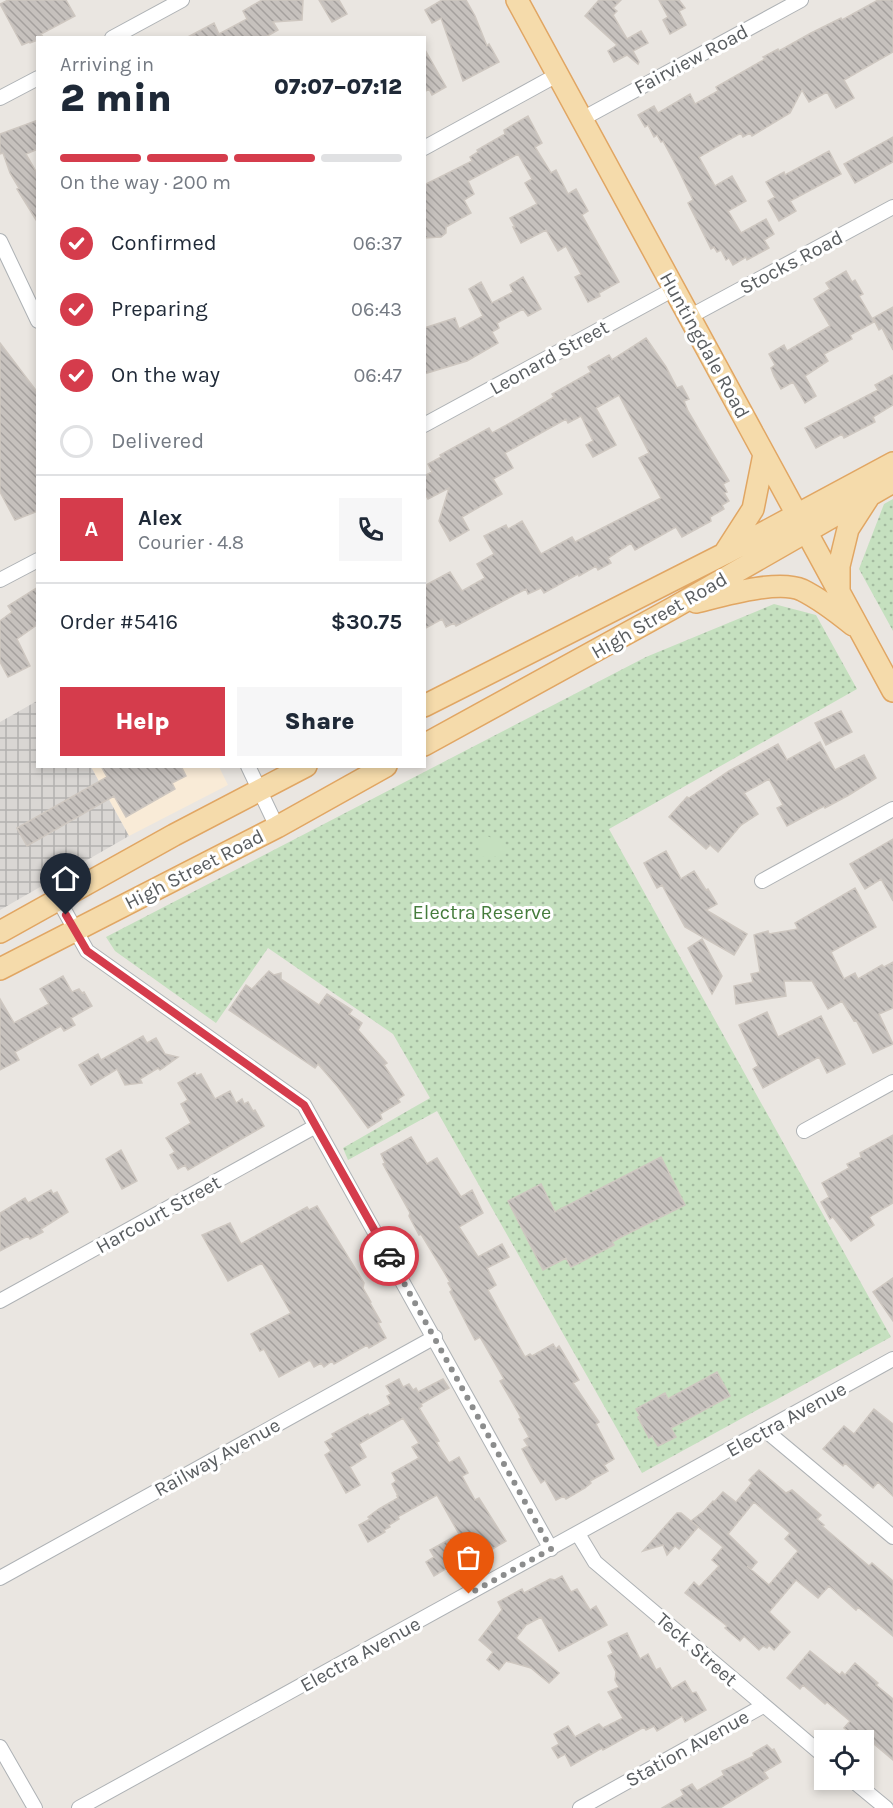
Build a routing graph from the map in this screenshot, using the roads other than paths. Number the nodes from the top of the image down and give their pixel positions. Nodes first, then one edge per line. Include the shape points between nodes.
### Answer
1 (182, 0) edge
2 (517, 0) edge
3 (801, 0) edge
4 (116, 36) edge
5 (557, 75) junction
6 (36, 79) edge
7 (0, 98) edge
8 (582, 119) junction
9 (426, 147) edge
10 (893, 207) edge
11 (0, 241) edge
12 (674, 289) junction
13 (36, 317) edge
14 (689, 317) junction
15 (426, 424) edge
16 (764, 454) junction
17 (893, 463) edge
18 (893, 482) edge
19 (870, 495) junction
20 (796, 513) junction
21 (806, 532) junction
22 (724, 554) junction
23 (36, 561) edge
24 (0, 580) edge
25 (839, 593) junction
26 (673, 608) junction
27 (860, 630) junction
28 (893, 690) edge
29 (426, 705) edge
30 (426, 744) edge
31 (249, 768) edge
32 (302, 768) edge
33 (382, 768) edge
34 (260, 790) junction
35 (893, 809) edge
36 (277, 827) junction
37 (762, 881) dead end
38 (58, 899) junction
39 (75, 931) junction
40 (0, 932) edge
41 (0, 969) edge
42 (893, 1082) edge
43 (316, 1126) junction
44 (804, 1131) dead end
45 (0, 1301) edge
46 (435, 1338) junction
47 (893, 1359) edge
48 (765, 1430) junction
49 (578, 1534) junction
50 (893, 1537) edge
51 (551, 1549) junction
52 (0, 1578) edge
53 (763, 1706) junction
54 (0, 1747) edge
55 (814, 1748) edge
56 (4, 1765) edge
57 (864, 1790) edge
58 (35, 1808) edge
59 (79, 1808) edge
60 (580, 1808) edge
61 (886, 1808) edge

1 - 4 street
2 - 5 main road, Huntingdale Road
3 - 8 street, Fairview Road
5 - 8 main road, Huntingdale Road
5 - 9 street
6 - 7 street
8 - 12 main road, Huntingdale Road
10 - 14 street, Stocks Road
11 - 13 street
12 - 14 main road, Huntingdale Road
12 - 15 street, Leonard Street
14 - 16 main road, Huntingdale Road
16 - 20 main road, Huntingdale Road
16 - 22 main road via 753,509
17 - 20 main road, High Street Road
18 - 19 main road, High Street Road
19 - 21 main road, High Street Road
19 - 25 main road via 848,529 839,567
20 - 21 main road, Huntingdale Road
20 - 22 main road, High Street Road
21 - 25 main road, Huntingdale Road
21 - 26 main road, High Street Road
22 - 29 main road, High Street Road
23 - 24 street
25 - 27 main road, Huntingdale Road
26 - 27 main road via 783,586 800,589
26 - 30 main road, High Street Road
27 - 28 main road, Huntingdale Road
31 - 34 street
32 - 34 main road, High Street Road
33 - 36 main road, High Street Road
34 - 36 street
34 - 38 main road, High Street Road
35 - 37 street
36 - 39 main road, High Street Road
38 - 39 street
38 - 40 main road, High Street Road
39 - 41 main road, High Street Road
39 - 43 street via 87,951 304,1105
42 - 44 street
43 - 45 street, Harcourt Street
43 - 46 street
46 - 51 street
46 - 52 street, Railway Avenue
47 - 48 street, Electra Avenue
48 - 49 street, Electra Avenue
48 - 50 street
49 - 51 street, Electra Avenue
49 - 53 street, Teck Street via 595,1562
51 - 59 street, Electra Avenue
53 - 55 street, Teck Street
53 - 60 street, Station Avenue
54 - 56 street
56 - 58 street
57 - 61 street

